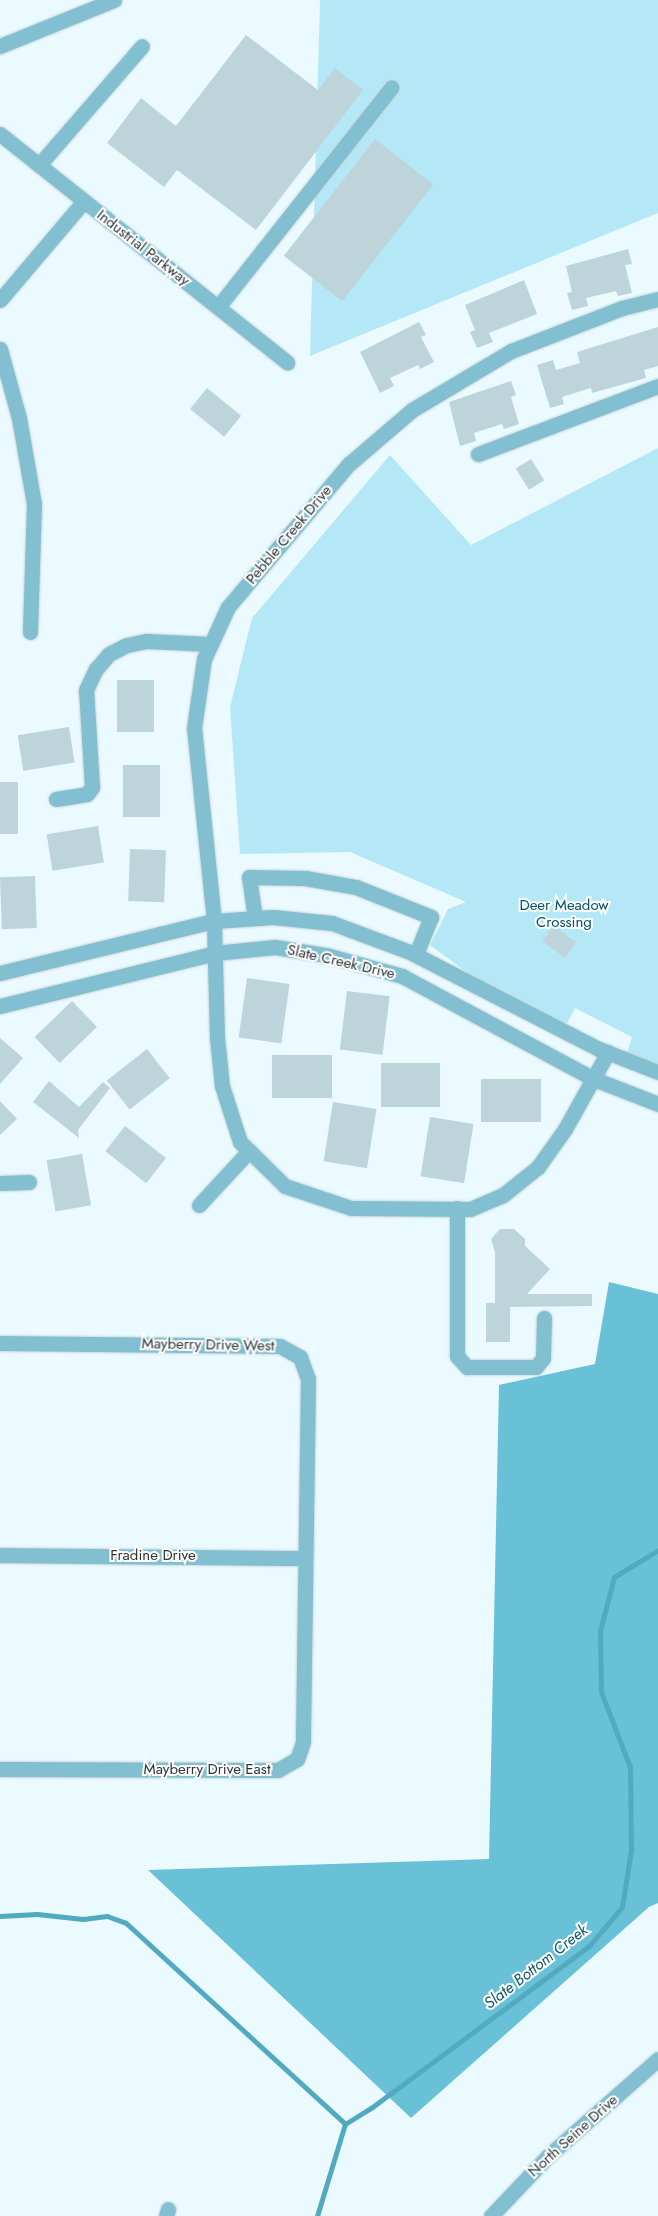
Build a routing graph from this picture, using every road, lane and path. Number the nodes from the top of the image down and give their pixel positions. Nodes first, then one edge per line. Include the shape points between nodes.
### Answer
1 (114, 0) edge
2 (0, 46) edge
3 (142, 46) dead end
4 (392, 87) dead end
5 (0, 134) edge
6 (39, 165) junction
7 (84, 201) junction
8 (658, 299) edge
9 (0, 300) edge
10 (218, 307) junction
11 (0, 348) edge
12 (287, 362) dead end
13 (3, 368) edge
14 (658, 386) edge
15 (478, 454) dead end
16 (30, 632) dead end
17 (211, 644) junction
18 (56, 799) dead end
19 (255, 918) junction
20 (214, 921) junction
21 (215, 953) junction
22 (416, 954) junction
23 (0, 973) edge
24 (0, 1006) edge
25 (608, 1052) junction
26 (658, 1072) edge
27 (594, 1080) junction
28 (658, 1104) edge
29 (249, 1151) junction
30 (29, 1182) dead end
31 (0, 1183) edge
32 (199, 1205) dead end
33 (458, 1208) junction
34 (544, 1318) dead end
35 (0, 1343) edge
36 (0, 1555) edge
37 (305, 1558) junction
38 (0, 1769) edge
39 (658, 2059) edge
40 (491, 2216) edge

1 - 2 street
3 - 6 street
4 - 10 street
5 - 6 street, Industrial Parkway
6 - 7 street, Industrial Parkway
7 - 9 street
7 - 10 street, Industrial Parkway
8 - 17 street, Pebble Creek Drive via 622,308 511,351 412,410 349,464 228,607
10 - 12 street, Industrial Parkway
11 - 13 street
13 - 16 street via 19,418 34,504
14 - 15 street
17 - 18 street via 146,641 126,645 109,654 96,669 86,690 92,787 87,794
17 - 20 street, Pebble Creek Drive via 204,659 194,728
19 - 20 street, Slate Creek Drive
19 - 22 street, Slate Creek Drive via 332,923
19 - 22 street via 249,876 305,878 356,887 431,918
20 - 21 street, Pebble Creek Drive
20 - 23 street, Slate Creek Drive
21 - 24 street, Slate Creek Drive
21 - 27 street, Slate Creek Drive via 275,947 326,955 402,976
21 - 29 street, Pebble Creek Drive via 222,1086 240,1142
22 - 25 street, Slate Creek Drive
25 - 26 street, Slate Creek Drive
25 - 27 street, Pebble Creek Drive
27 - 28 street, Slate Creek Drive
27 - 33 street, Pebble Creek Drive via 538,1167 503,1195 470,1209
29 - 32 street
29 - 33 street, Pebble Creek Drive via 285,1186 350,1208
30 - 31 street
33 - 34 street via 457,1356 467,1367 536,1366 543,1358
35 - 37 street, Mayberry Drive West via 280,1346 292,1350 306,1368 308,1379
36 - 37 street, Fradine Drive
37 - 38 street, Mayberry Drive East via 303,1742 297,1759 288,1766 278,1770
39 - 40 street, North Seine Drive via 548,2158

